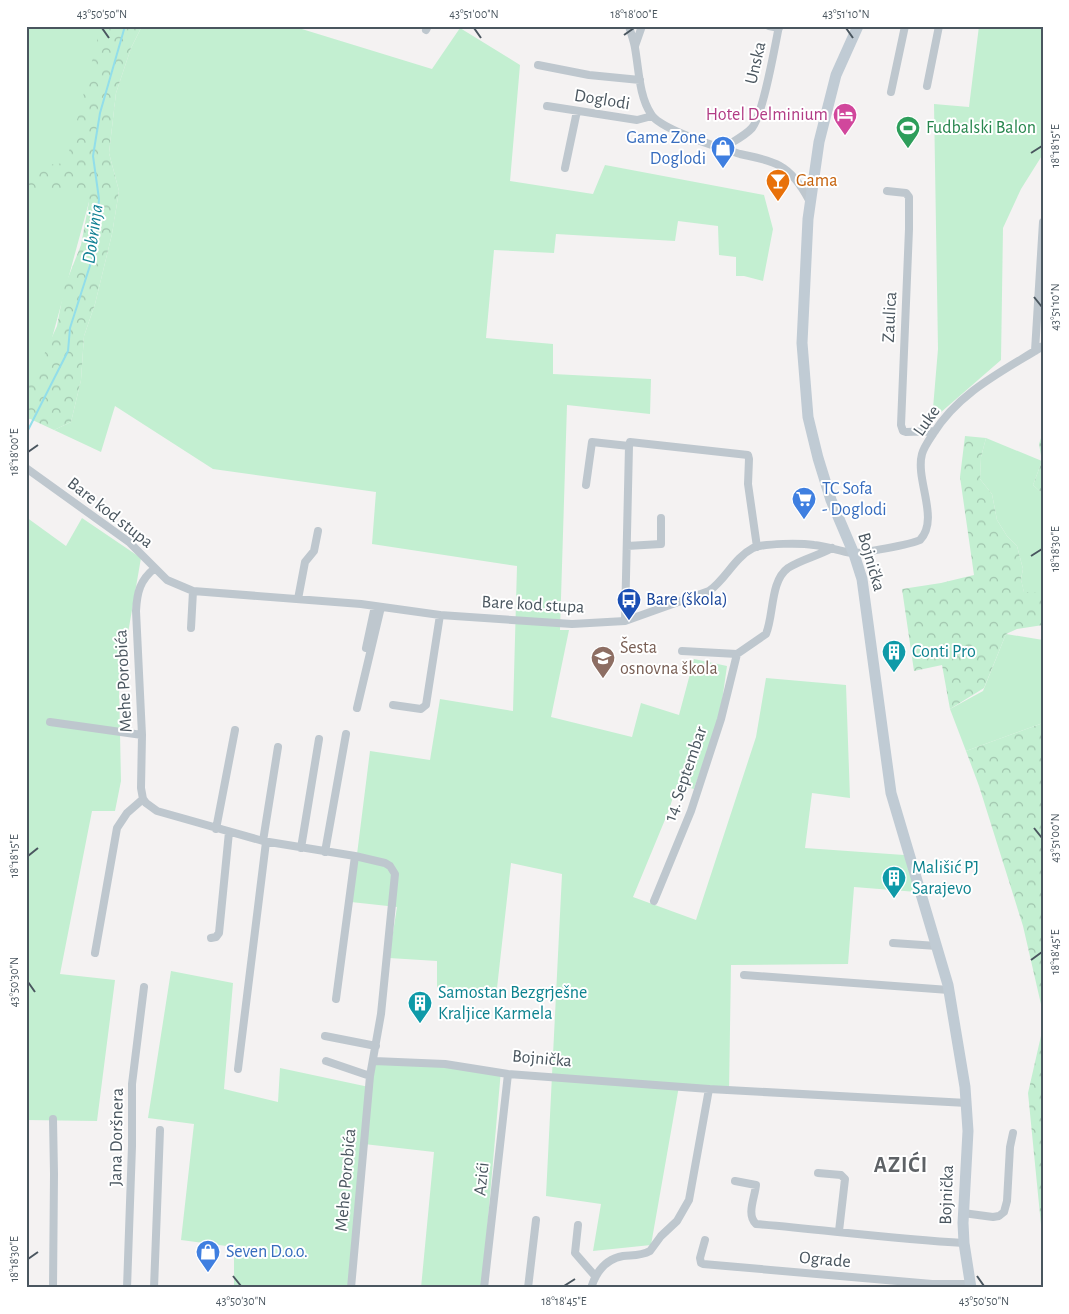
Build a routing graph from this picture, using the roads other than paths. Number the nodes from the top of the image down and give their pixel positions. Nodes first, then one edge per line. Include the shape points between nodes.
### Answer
1 (629, 26) edge
2 (642, 26) edge
3 (769, 26) edge
4 (858, 26) edge
5 (905, 26) edge
6 (939, 26) edge
7 (779, 27) edge
8 (635, 46) junction
9 (538, 65) dead end
10 (640, 80) junction
11 (927, 86) dead end
12 (891, 92) dead end
13 (548, 106) dead end
14 (576, 111) junction
15 (652, 116) junction
16 (723, 148) junction
17 (565, 168) dead end
18 (886, 191) dead end
19 (809, 200) junction
20 (1043, 222) edge
21 (1043, 346) edge
22 (1035, 351) junction
23 (935, 431) junction
24 (629, 446) junction
25 (26, 468) edge
26 (586, 485) dead end
27 (661, 518) dead end
28 (318, 531) dead end
29 (627, 546) junction
30 (757, 547) junction
31 (832, 548) junction
32 (854, 554) junction
33 (155, 568) junction
34 (193, 591) junction
35 (298, 599) junction
36 (378, 607) junction
37 (440, 615) junction
38 (625, 620) junction
39 (191, 628) dead end
40 (682, 651) dead end
41 (737, 654) junction
42 (357, 690) dead end
43 (393, 705) dead end
44 (357, 708) dead end
45 (50, 722) dead end
46 (234, 730) dead end
47 (346, 734) dead end
48 (142, 735) junction
49 (319, 739) dead end
50 (278, 747) dead end
51 (143, 799) junction
52 (216, 828) junction
53 (229, 832) junction
54 (265, 842) junction
55 (301, 848) junction
56 (325, 852) junction
57 (355, 856) junction
58 (654, 901) dead end
59 (211, 938) dead end
60 (892, 943) dead end
61 (937, 946) junction
62 (95, 954) dead end
63 (744, 975) dead end
64 (144, 987) dead end
65 (950, 990) junction
66 (336, 999) dead end
67 (325, 1036) dead end
68 (376, 1046) junction
69 (326, 1061) dead end
70 (374, 1061) junction
71 (238, 1069) dead end
72 (508, 1074) junction
73 (370, 1076) junction
74 (709, 1089) junction
75 (967, 1103) junction
76 (53, 1120) dead end
77 (160, 1130) dead end
78 (1013, 1133) dead end
79 (818, 1174) dead end
80 (735, 1180) dead end
81 (963, 1213) junction
82 (536, 1220) dead end
83 (578, 1225) dead end
84 (839, 1231) junction
85 (705, 1240) dead end
86 (964, 1243) junction
87 (595, 1276) junction
88 (971, 1286) edge
89 (53, 1288) edge
90 (127, 1288) edge
91 (154, 1288) edge
92 (351, 1288) edge
93 (484, 1288) edge
94 (528, 1288) edge
95 (591, 1288) edge

1 - 8 street, Doglodi
2 - 8 street, Doglodi
3 - 7 street, Unska
4 - 19 main road, Bojnička via 836,75
5 - 12 street
6 - 11 street
7 - 16 street, Unska via 764,96 754,124
8 - 10 street, Doglodi
9 - 10 street, Doglodi
10 - 15 street, Doglodi via 644,100
13 - 14 street, Doglodi
14 - 15 street, Doglodi via 637,120
14 - 17 street
15 - 16 street, Doglodi via 664,125
16 - 19 street, Doglodi via 782,166
18 - 23 street, Zaulica via 906,193 909,197 900,425 906,432
19 - 32 main road, Bojnička via 802,343 808,417 831,500
20 - 22 street
21 - 22 street, Luke
22 - 23 street, Luke via 982,383 946,415
23 - 32 street, Luke via 922,455 927,513 923,536 916,542
24 - 26 street via 592,442
24 - 29 street
24 - 30 street via 630,442 748,455 748,484
25 - 33 street, Bare kod stupa via 129,542
27 - 29 street via 661,544
28 - 35 street via 313,553 305,562
29 - 38 street
30 - 31 street, Bare kod stupa via 814,544
30 - 38 street, Bare kod stupa via 737,561 709,591
31 - 32 street, Bare kod stupa
31 - 41 street via 784,572 777,587 766,634
32 - 61 main road, Bojnička via 862,579 891,793
33 - 34 street, Bare kod stupa via 167,580
33 - 48 street, Mehe Porobića via 142,580 137,595
34 - 35 street, Bare kod stupa
34 - 39 street
35 - 36 street, Bare kod stupa
36 - 37 street, Bare kod stupa
36 - 42 street
36 - 44 street
37 - 38 street, Bare kod stupa via 572,624
37 - 43 street via 426,705 421,709
40 - 41 street
41 - 58 street, 14. Septembar via 721,719 691,811
45 - 48 street
46 - 52 street
47 - 56 street
48 - 51 street, Mehe Porobića
49 - 55 street
50 - 54 street
51 - 52 street, Mehe Porobića via 157,811
51 - 62 street via 127,813 117,828
52 - 53 street, Mehe Porobića
53 - 54 street, Mehe Porobića
53 - 59 street via 219,933 216,938
54 - 55 street, Mehe Porobića
54 - 71 street
55 - 56 street, Mehe Porobića
56 - 57 street, Mehe Porobića
57 - 66 street
57 - 68 street, Mehe Porobića via 385,863 395,874
60 - 61 street
61 - 65 main road, Bojnička
63 - 65 street
64 - 90 street, Jana Doršnera via 132,1084
65 - 75 main road, Bojnička
67 - 68 street
68 - 70 street, Mehe Porobića
69 - 73 street
70 - 72 street, Bojnička via 445,1064
70 - 73 street, Mehe Porobića
72 - 74 street, Bojnička
72 - 93 street, Azići
73 - 92 street, Mehe Porobića
74 - 75 street, Bojnička
74 - 87 street via 688,1200 677,1221 650,1251 612,1259
75 - 81 main road, Bojnička
76 - 89 street
77 - 91 street
78 - 81 street via 1004,1212 993,1217
79 - 84 street via 841,1175 845,1179
80 - 84 street via 756,1185 750,1215 756,1224
81 - 86 main road, Bojnička
82 - 94 street
83 - 87 street via 575,1254
84 - 86 street
85 - 88 street, Ograde via 700,1260 703,1264
86 - 88 main road, Bojnička
87 - 95 street

